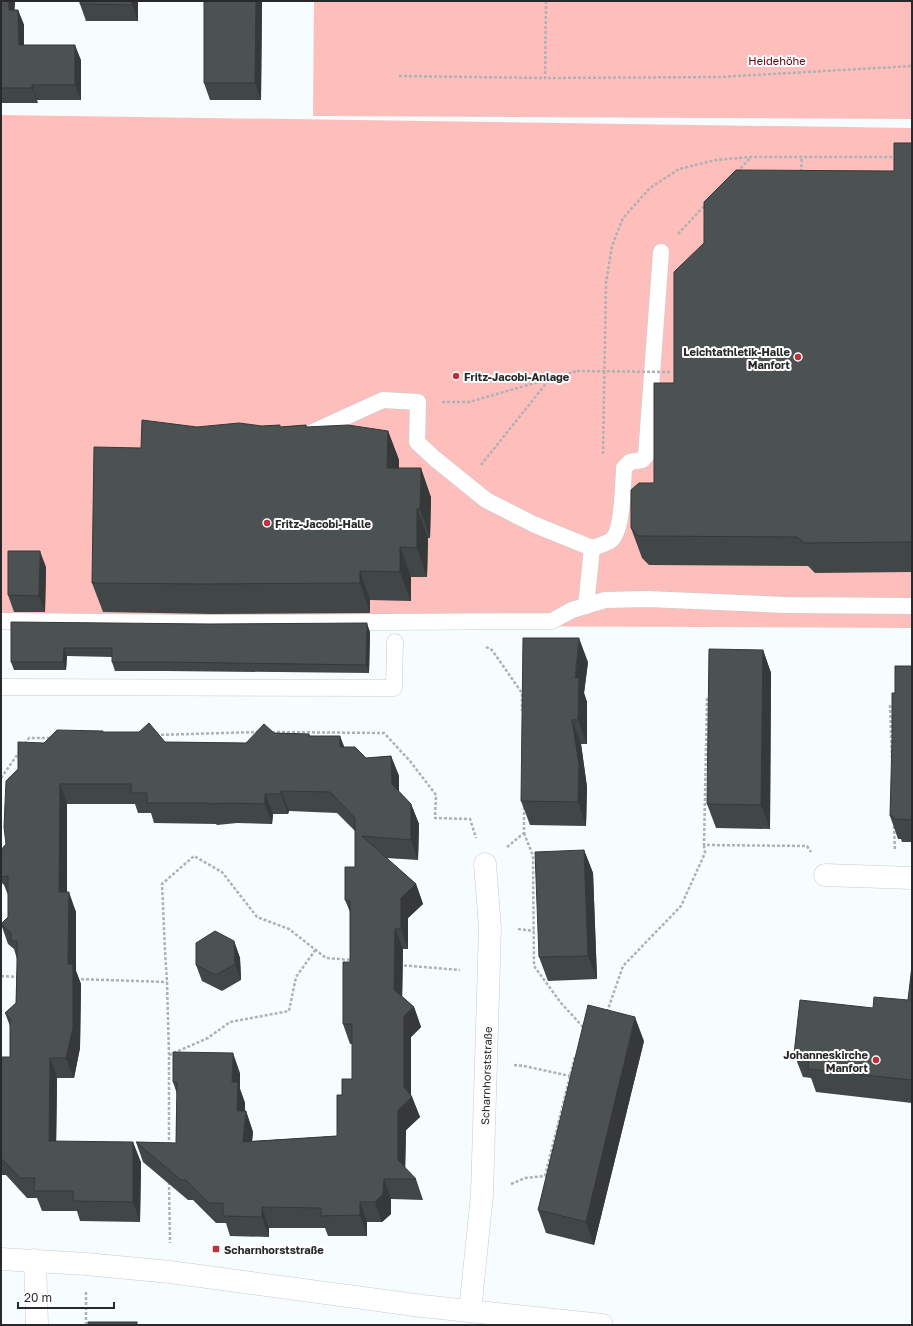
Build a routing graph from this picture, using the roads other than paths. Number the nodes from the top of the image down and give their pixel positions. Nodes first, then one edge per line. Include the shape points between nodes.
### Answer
1 (661, 252) road end
2 (295, 440) edge
3 (592, 548) junction
4 (586, 606) junction
5 (912, 606) edge
6 (1, 620) edge
7 (395, 642) dead end
8 (1, 687) edge
9 (485, 864) road end
10 (825, 874) road end
11 (904, 877) edge
12 (1, 1258) edge
13 (35, 1260) junction
14 (470, 1311) junction
15 (37, 1325) edge
16 (602, 1325) edge

1 - 3 lane via 646,456 642,460 630,462 624,468 617,533 611,541
2 - 3 lane via 383,400 418,402 417,442 434,458 486,500 533,524
3 - 4 lane
4 - 5 lane via 605,600 648,599 785,605
4 - 6 lane via 552,621 212,623
7 - 8 lane via 394,688
9 - 14 street, Scharnhorststraße via 490,927 482,1195
10 - 11 street
12 - 13 street
13 - 14 street via 170,1272
13 - 15 street
14 - 16 street

